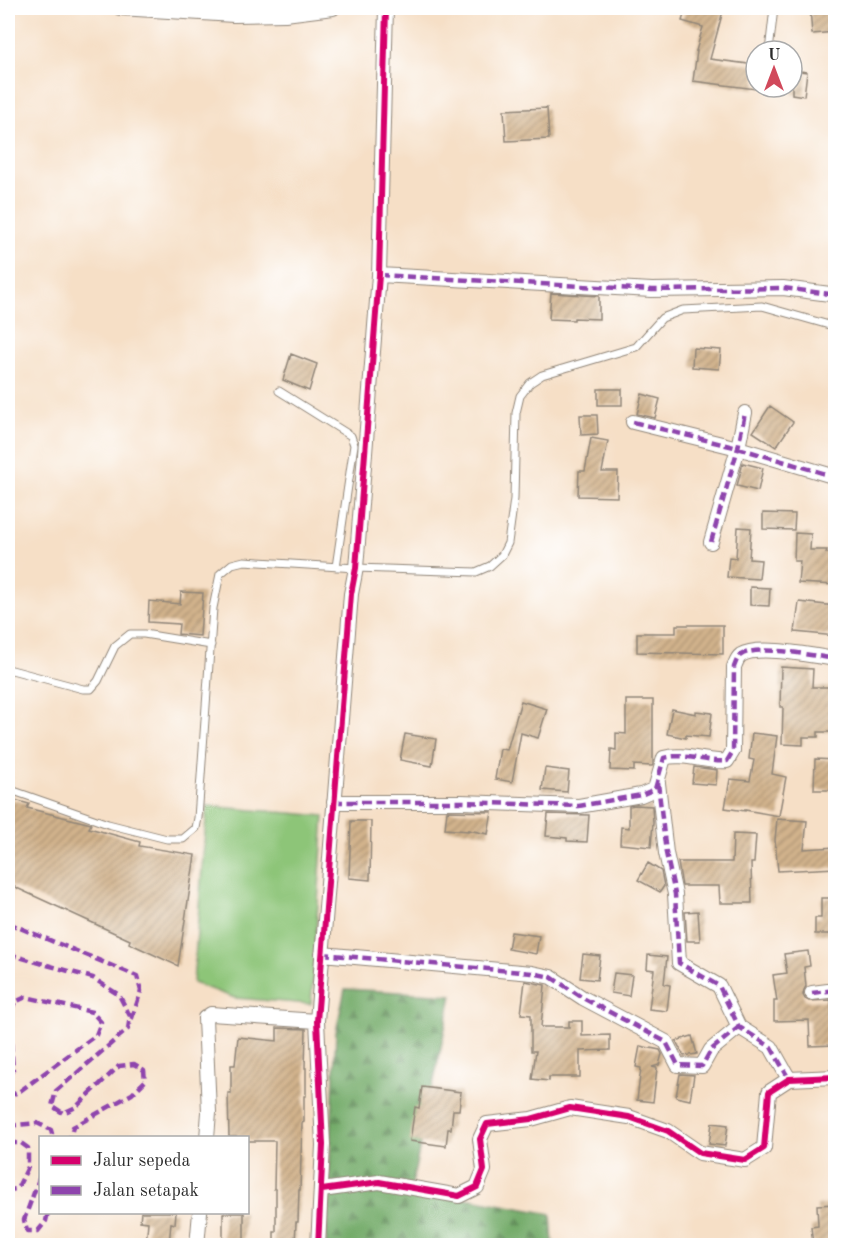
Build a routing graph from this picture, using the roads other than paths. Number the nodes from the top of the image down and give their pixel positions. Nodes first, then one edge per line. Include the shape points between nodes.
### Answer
1 (120, 8) edge
2 (333, 8) edge
3 (386, 8) edge
4 (774, 8) edge
5 (770, 39) edge
6 (380, 275) junction
7 (836, 297) edge
8 (836, 327) edge
9 (279, 391) dead end
10 (745, 413) dead end
11 (633, 422) dead end
12 (738, 448) junction
13 (836, 477) edge
14 (711, 542) dead end
15 (336, 567) junction
16 (356, 568) junction
17 (211, 645) junction
18 (836, 659) edge
19 (8, 669) edge
20 (658, 783) junction
21 (8, 789) edge
22 (334, 802) junction
23 (322, 954) junction
24 (836, 990) edge
25 (812, 993) dead end
26 (317, 1021) junction
27 (739, 1027) junction
28 (836, 1077) edge
29 (789, 1079) junction
30 (207, 1136) edge
31 (322, 1190) junction
32 (200, 1214) edge
33 (197, 1245) edge
34 (318, 1245) edge

1 - 2 street via 244,15
3 - 6 street
4 - 5 lane
6 - 7 street via 652,290 783,288
6 - 16 street
8 - 16 lane via 762,306 683,310 663,318 636,346 542,375 520,396 516,413 514,499 508,543 502,555 476,572
9 - 15 lane via 351,436 354,446
10 - 12 street
11 - 12 street
12 - 13 street
12 - 14 street
15 - 16 lane
15 - 17 lane via 244,561 232,564 220,574
16 - 22 street
17 - 19 lane via 130,634 116,646 91,689
17 - 21 lane via 198,818 196,828 183,839 167,839 108,824
18 - 20 street via 762,649 739,657 734,667 733,751 727,761 664,758
20 - 22 street via 655,789 641,795 579,806 461,801
20 - 27 street via 675,894 680,963 719,986
22 - 23 street
23 - 26 street
23 - 27 street via 551,977 666,1042 678,1065 702,1066 711,1050
24 - 25 street
26 - 30 street via 212,1014 205,1018
26 - 31 street
27 - 29 street via 771,1047
28 - 29 street
29 - 31 street via 769,1092 764,1148 745,1160 700,1153 668,1131 629,1117 570,1108 531,1119 487,1124 480,1139 484,1170 477,1187 459,1196 379,1182
31 - 34 street
32 - 33 street

